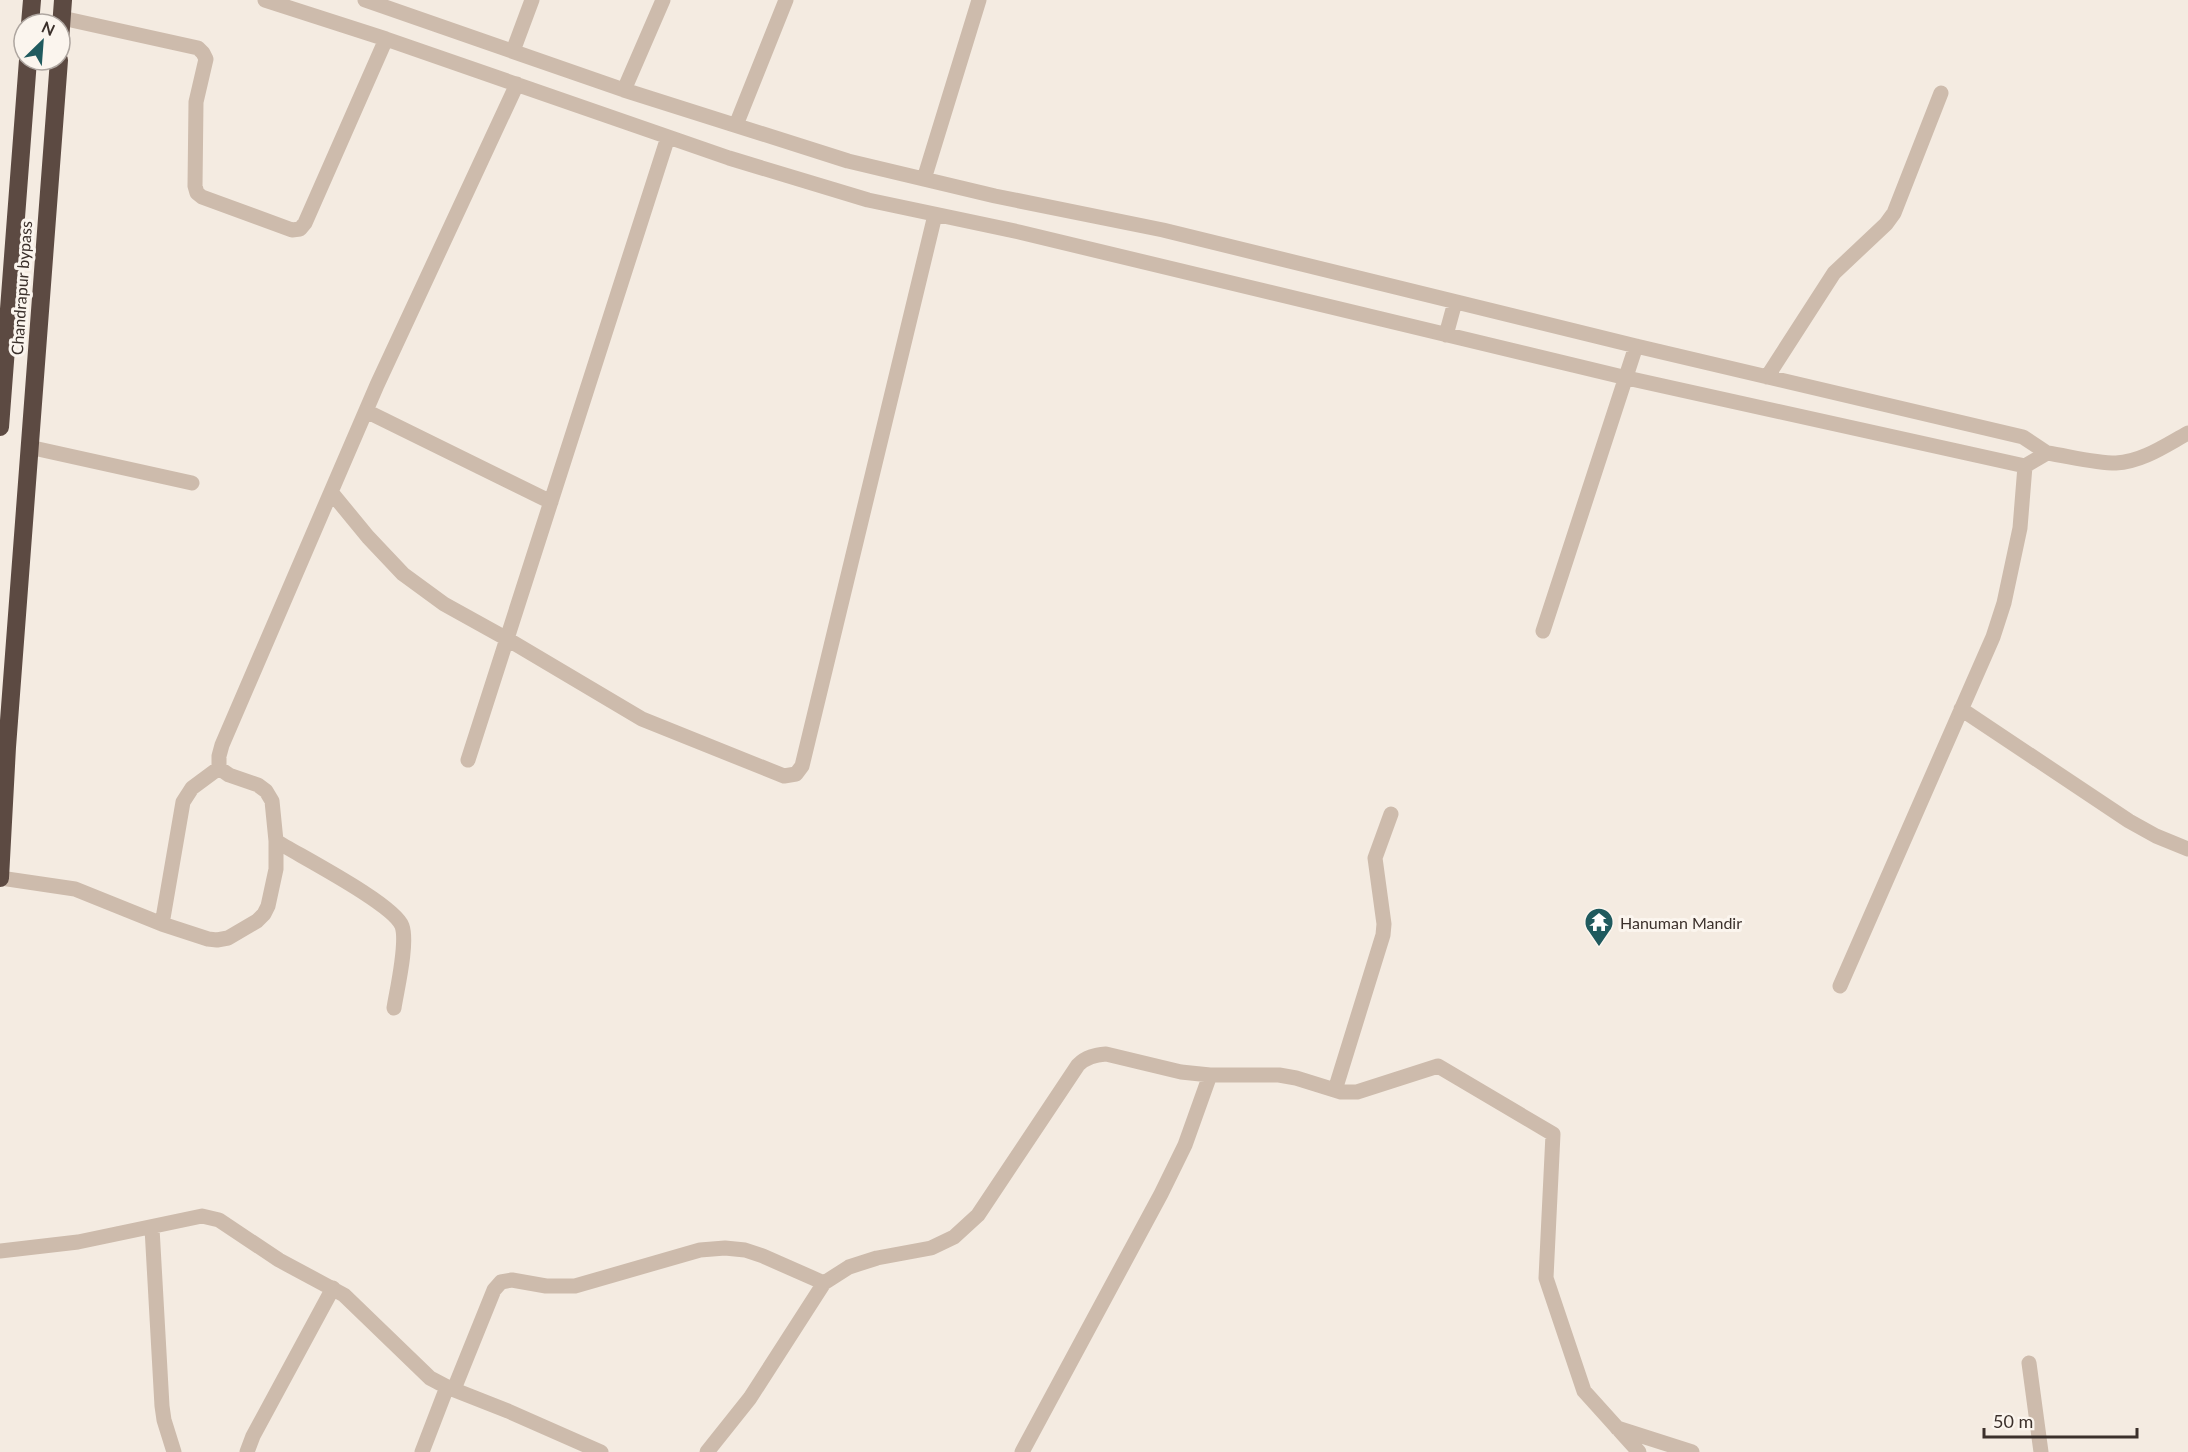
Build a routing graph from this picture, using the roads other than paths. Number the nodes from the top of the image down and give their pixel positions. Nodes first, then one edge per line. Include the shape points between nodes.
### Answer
1 (266, 0) edge
2 (365, 0) edge
3 (532, 0) edge
4 (663, 0) edge
5 (786, 0) edge
6 (980, 0) edge
7 (395, 5) edge
8 (62, 9) edge
9 (386, 39) junction
10 (513, 51) junction
11 (27, 72) edge
12 (57, 72) edge
13 (517, 84) junction
14 (624, 90) junction
15 (1941, 93) dead end
16 (736, 125) junction
17 (668, 136) junction
18 (924, 179) junction
19 (935, 215) junction
20 (1455, 302) junction
21 (1446, 335) junction
22 (1636, 346) junction
23 (1767, 377) junction
24 (1627, 378) junction
25 (366, 411) junction
26 (0, 427) edge
27 (2188, 433) edge
28 (29, 447) junction
29 (2047, 453) junction
30 (2025, 466) junction
31 (192, 483) dead end
32 (331, 492) junction
33 (550, 502) junction
34 (1543, 631) dead end
35 (507, 639) junction
36 (1961, 709) junction
37 (468, 760) dead end
38 (219, 768) junction
39 (1390, 814) dead end
40 (276, 841) junction
41 (2188, 849) edge
42 (0, 878) edge
43 (162, 924) junction
44 (1840, 986) dead end
45 (394, 1008) dead end
46 (1210, 1075) junction
47 (1335, 1090) junction
48 (152, 1228) junction
49 (0, 1251) edge
50 (824, 1283) junction
51 (333, 1288) junction
52 (2029, 1363) dead end
53 (450, 1388) junction
54 (1617, 1428) junction
55 (1633, 1450) edge
56 (174, 1452) edge
57 (247, 1452) edge
58 (422, 1452) edge
59 (601, 1452) edge
60 (707, 1452) edge
61 (1022, 1452) edge
62 (1692, 1452) edge
63 (2041, 1452) edge

1 - 9 street
2 - 7 street
3 - 10 street
4 - 14 street
5 - 16 street
6 - 18 street
7 - 10 street
8 - 9 street via 198,48 206,59 195,112 197,193 292,230 305,223
9 - 13 street
10 - 14 street
11 - 26 highway, Chandrapur bypass
12 - 28 highway, Chandrapur bypass
13 - 17 street
13 - 25 street
14 - 16 street
15 - 23 street via 1894,213 1834,273
16 - 18 street via 848,161
17 - 19 street via 868,200
17 - 33 street
18 - 20 street via 1163,230
19 - 21 street
19 - 35 street via 805,755 796,774 784,776 642,719
20 - 21 street
20 - 22 street
21 - 24 street
22 - 23 street
22 - 24 street
23 - 29 street via 2023,437
24 - 30 street
24 - 34 street
25 - 32 street
25 - 33 street
27 - 29 street via 2154,452 2116,463
28 - 31 street
28 - 42 highway, Chandrapur bypass
29 - 30 street
30 - 36 street via 2020,528 2004,603
32 - 35 street via 403,574 444,604
32 - 38 street via 222,744
33 - 35 street
35 - 37 street
36 - 41 street via 2129,821
36 - 44 street
38 - 40 street via 266,791 272,801
38 - 43 street via 192,788 183,802
39 - 47 street via 1375,858 1383,935
40 - 43 street via 276,869 268,906 257,921 217,940
40 - 45 street via 380,903 402,924 404,939
42 - 43 street via 75,889
46 - 47 street via 1279,1075
46 - 50 street via 1106,1054 1085,1059 978,1215 954,1237 931,1248 877,1257 849,1267
46 - 61 street via 1185,1145 1161,1194
47 - 54 street via 1357,1092 1438,1066 1553,1134 1546,1278 1584,1391
48 - 49 street
48 - 51 street via 211,1217
48 - 56 street via 162,1406
50 - 53 street via 763,1256 725,1248 700,1250 575,1286 501,1282
50 - 60 street via 750,1398
51 - 53 street via 351,1300 430,1378
51 - 57 street
52 - 63 street
53 - 58 street
53 - 59 street
54 - 55 street
54 - 62 street

